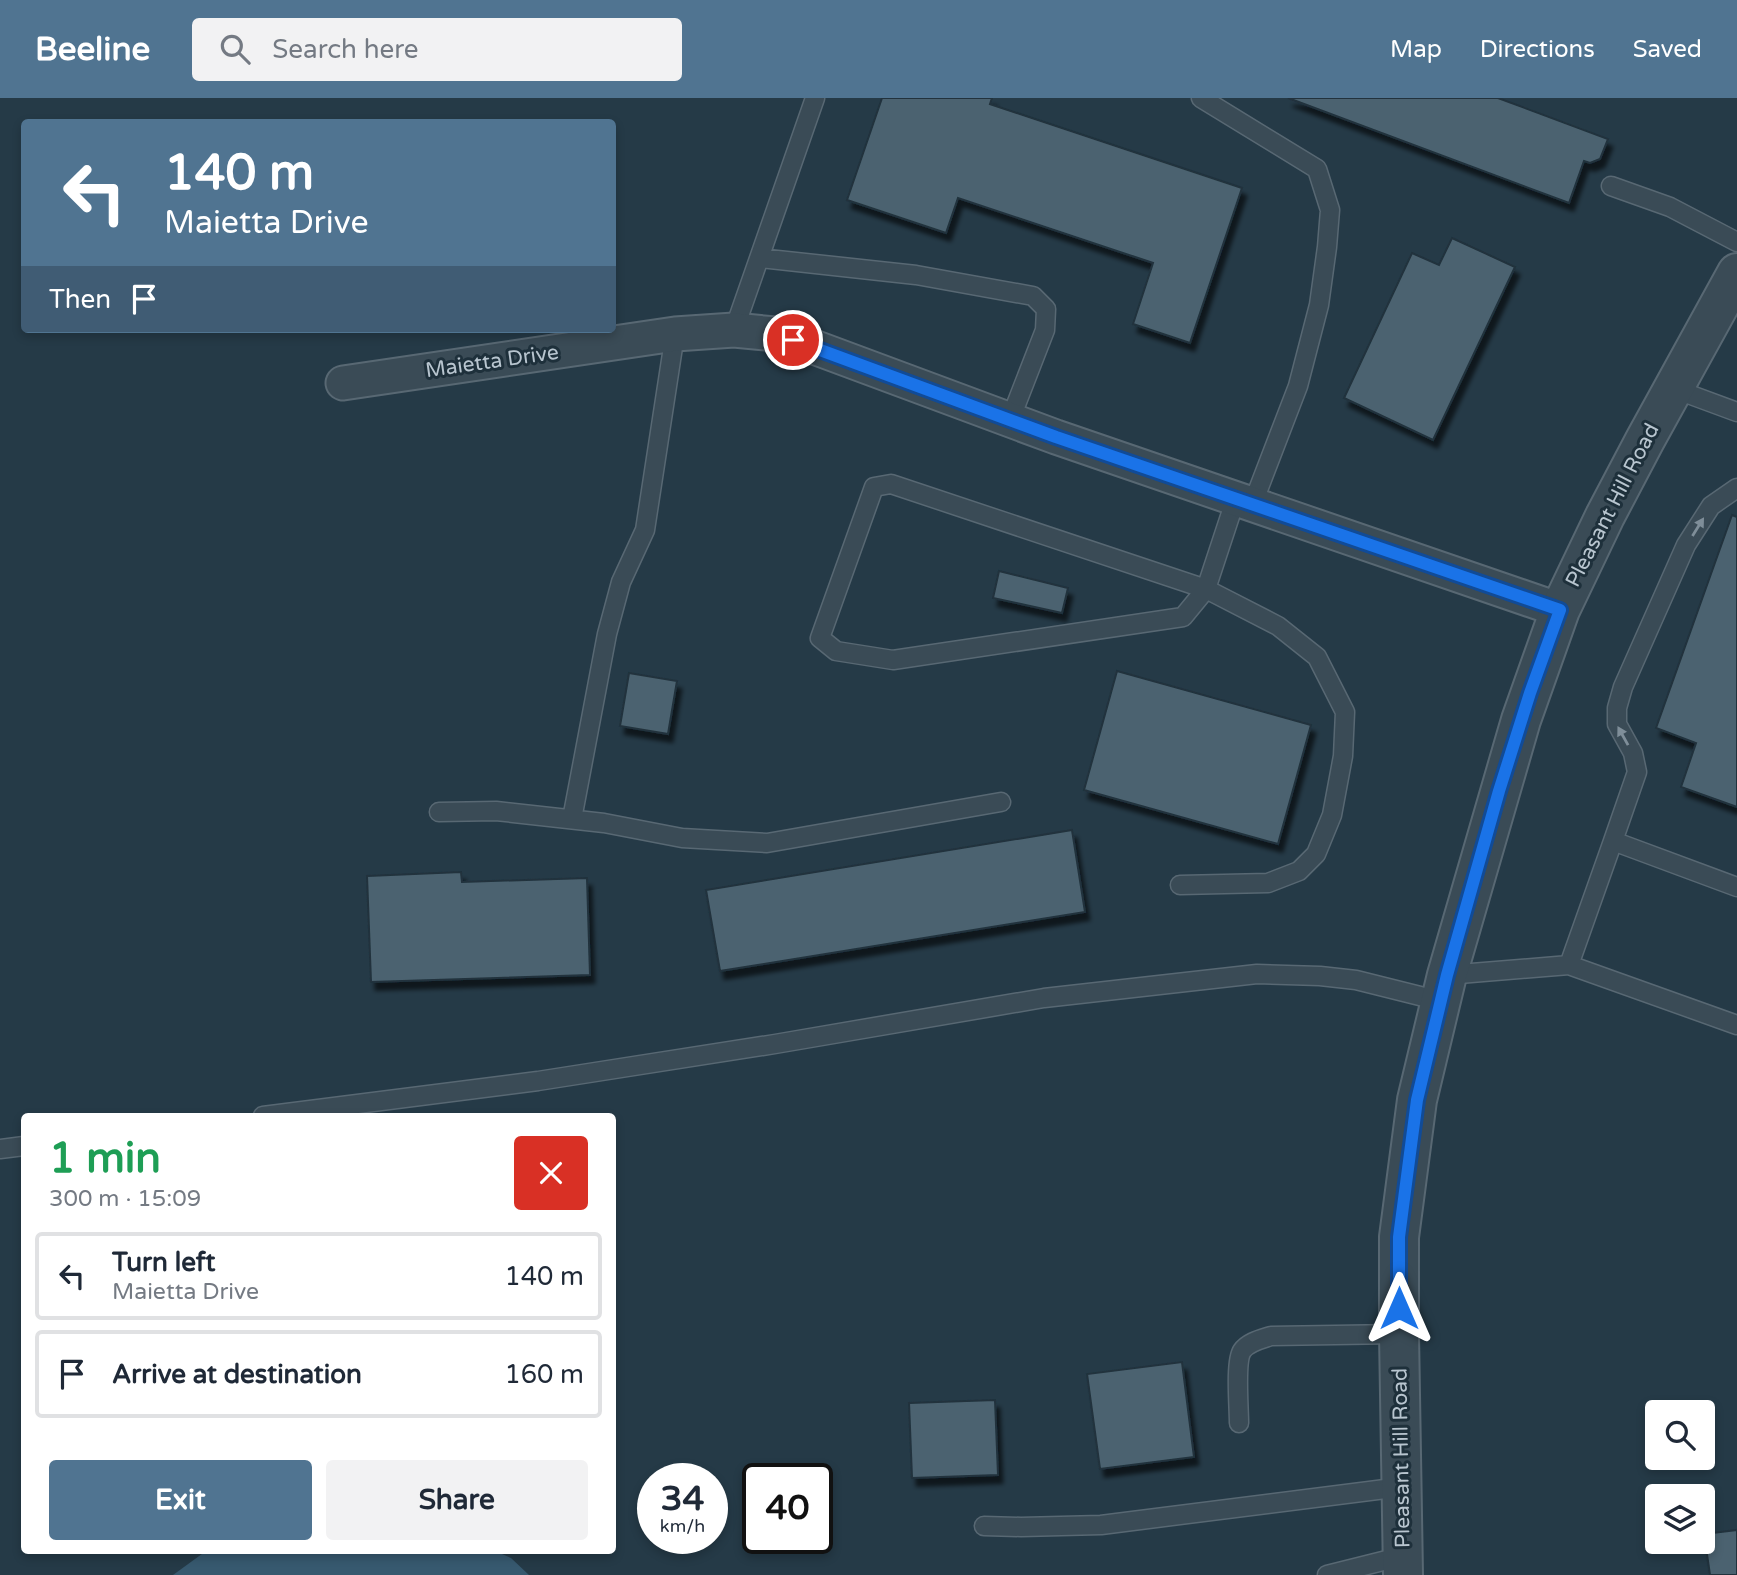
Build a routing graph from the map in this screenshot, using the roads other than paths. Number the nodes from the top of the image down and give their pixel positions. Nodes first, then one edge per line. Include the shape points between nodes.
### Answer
1 (815, 98) edge
2 (1201, 98) edge
3 (1611, 186) dead end
4 (1737, 242) edge
5 (760, 258) junction
6 (1737, 273) edge
7 (734, 330) junction
8 (675, 334) junction
9 (343, 383) dead end
10 (1672, 388) junction
11 (1737, 412) edge
12 (1010, 419) junction
13 (1737, 488) edge
14 (1245, 501) junction
15 (1206, 589) junction
16 (1560, 610) junction
17 (1000, 802) dead end
18 (439, 812) dead end
19 (572, 819) junction
20 (1613, 841) junction
21 (1180, 885) dead end
22 (1737, 887) edge
23 (1569, 965) junction
24 (1444, 988) junction
25 (1737, 1025) edge
26 (286, 1113) edge
27 (21, 1146) edge
28 (0, 1149) edge
29 (1399, 1335) junction
30 (1239, 1423) dead end
31 (1401, 1487) junction
32 (984, 1526) dead end
33 (1403, 1566) edge
34 (1327, 1575) edge

1 - 5 lane
2 - 14 lane via 1317,169 1329,210 1319,305 1298,386
3 - 4 lane via 1670,207
5 - 7 lane
5 - 12 lane via 916,275 1033,296 1046,309 1045,330
6 - 10 street, Pleasant Hill Road
7 - 8 street, Maietta Drive
7 - 12 street, Maietta Drive via 775,334
8 - 9 street, Maietta Drive
8 - 19 lane via 645,530 621,582 607,635
10 - 11 lane
10 - 16 street, Pleasant Hill Road
12 - 14 street, Maietta Drive
20 -> 13 lane via 1637,772 1633,753 1617,724 1623,687 1686,545 1711,506
14 - 15 lane
14 - 16 street, Maietta Drive
15 - 15 lane via 891,484 874,486 820,638 836,650 892,660 1183,617
15 - 21 lane via 1279,626 1317,657 1345,712 1343,756 1332,815 1316,854 1299,871 1268,883
16 - 24 street, Pleasant Hill Road via 1517,732
17 - 19 lane via 767,843 682,838
18 - 19 lane via 496,811
20 - 22 lane
20 - 23 lane
23 - 24 lane
23 - 25 lane
24 - 26 lane via 1257,974 1044,998 551,1079
24 - 29 street, Pleasant Hill Road via 1417,1100 1405,1181 1399,1237
27 - 28 lane
29 - 30 lane via 1271,1336 1255,1342 1243,1349 1239,1359
29 - 31 street, Pleasant Hill Road
31 - 32 lane via 1101,1525
31 - 33 street, Pleasant Hill Road
33 - 34 lane

